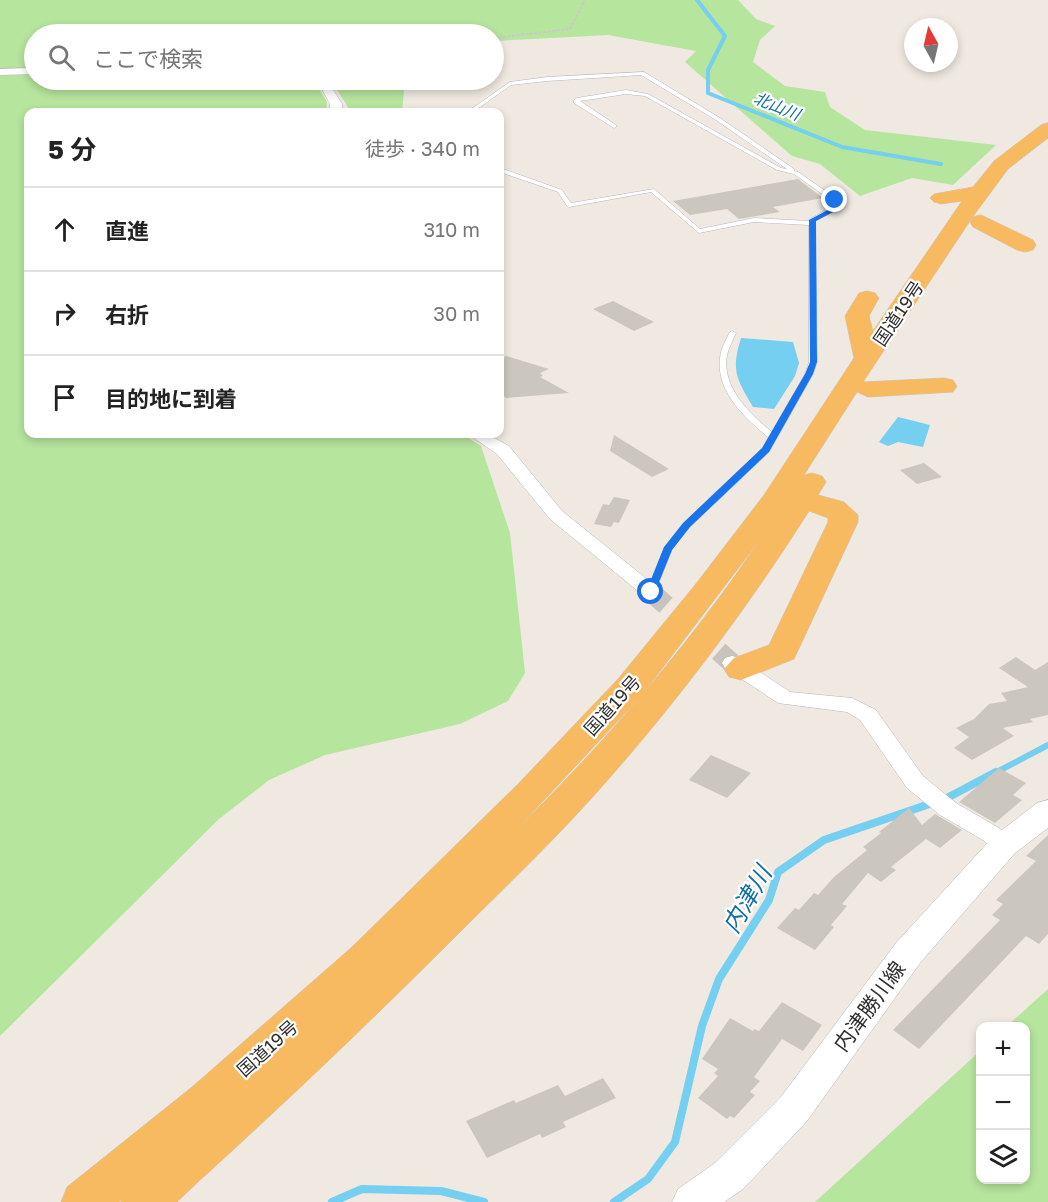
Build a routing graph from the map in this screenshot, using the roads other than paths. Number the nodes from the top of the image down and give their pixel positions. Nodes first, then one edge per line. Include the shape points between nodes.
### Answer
1 (24, 71) edge
2 (0, 72) edge
3 (504, 88) edge
4 (328, 90) edge
5 (501, 90) edge
6 (336, 108) edge
7 (476, 108) edge
8 (614, 126) dead end
9 (1048, 129) edge
10 (1048, 147) edge
11 (504, 171) edge
12 (796, 173) junction
13 (981, 192) junction
14 (941, 198) dead end
15 (981, 222) junction
16 (812, 223) junction
17 (1025, 245) dead end
18 (867, 298) dead end
19 (732, 333) dead end
20 (867, 374) junction
21 (944, 386) dead end
22 (773, 437) junction
23 (483, 438) edge
24 (801, 500) junction
25 (651, 592) joint
26 (737, 666) joint
27 (1048, 811) edge
28 (1004, 845) junction
29 (84, 1202) edge
30 (144, 1202) edge
31 (692, 1202) edge

1 - 2 street
3 - 12 lane via 547,79 642,73
4 - 6 street
5 - 7 lane
8 - 12 lane via 577,103 578,100 626,92 646,94 779,169
9 - 13 highway, 国道19号 via 1000,165
10 - 15 highway, 国道19号 via 1021,170
11 - 16 lane via 560,191 568,205 652,190 699,231 754,220
12 - 16 lane via 838,206
13 - 14 highway
13 - 20 highway, 国道19号
15 - 17 highway
15 - 20 highway, 国道19号
16 - 22 lane via 813,362
18 - 20 highway via 857,316
19 - 22 lane via 723,359 727,384 744,413
20 - 21 highway
20 - 24 highway, 国道19号
20 - 29 highway, 国道19号 via 706,592 630,687 531,793 366,958 208,1101
22 - 25 lane via 766,450 687,525 668,549
23 - 25 street via 503,450 556,515
24 - 26 highway via 834,508 843,515 843,522 782,652
24 - 30 highway, 国道19号 via 731,604 647,711 558,811 391,975
26 - 28 street via 785,698 852,705 868,715 915,782
27 - 28 main road, 内津勝川線
28 - 31 main road, 内津勝川線 via 908,953 794,1109 729,1176

